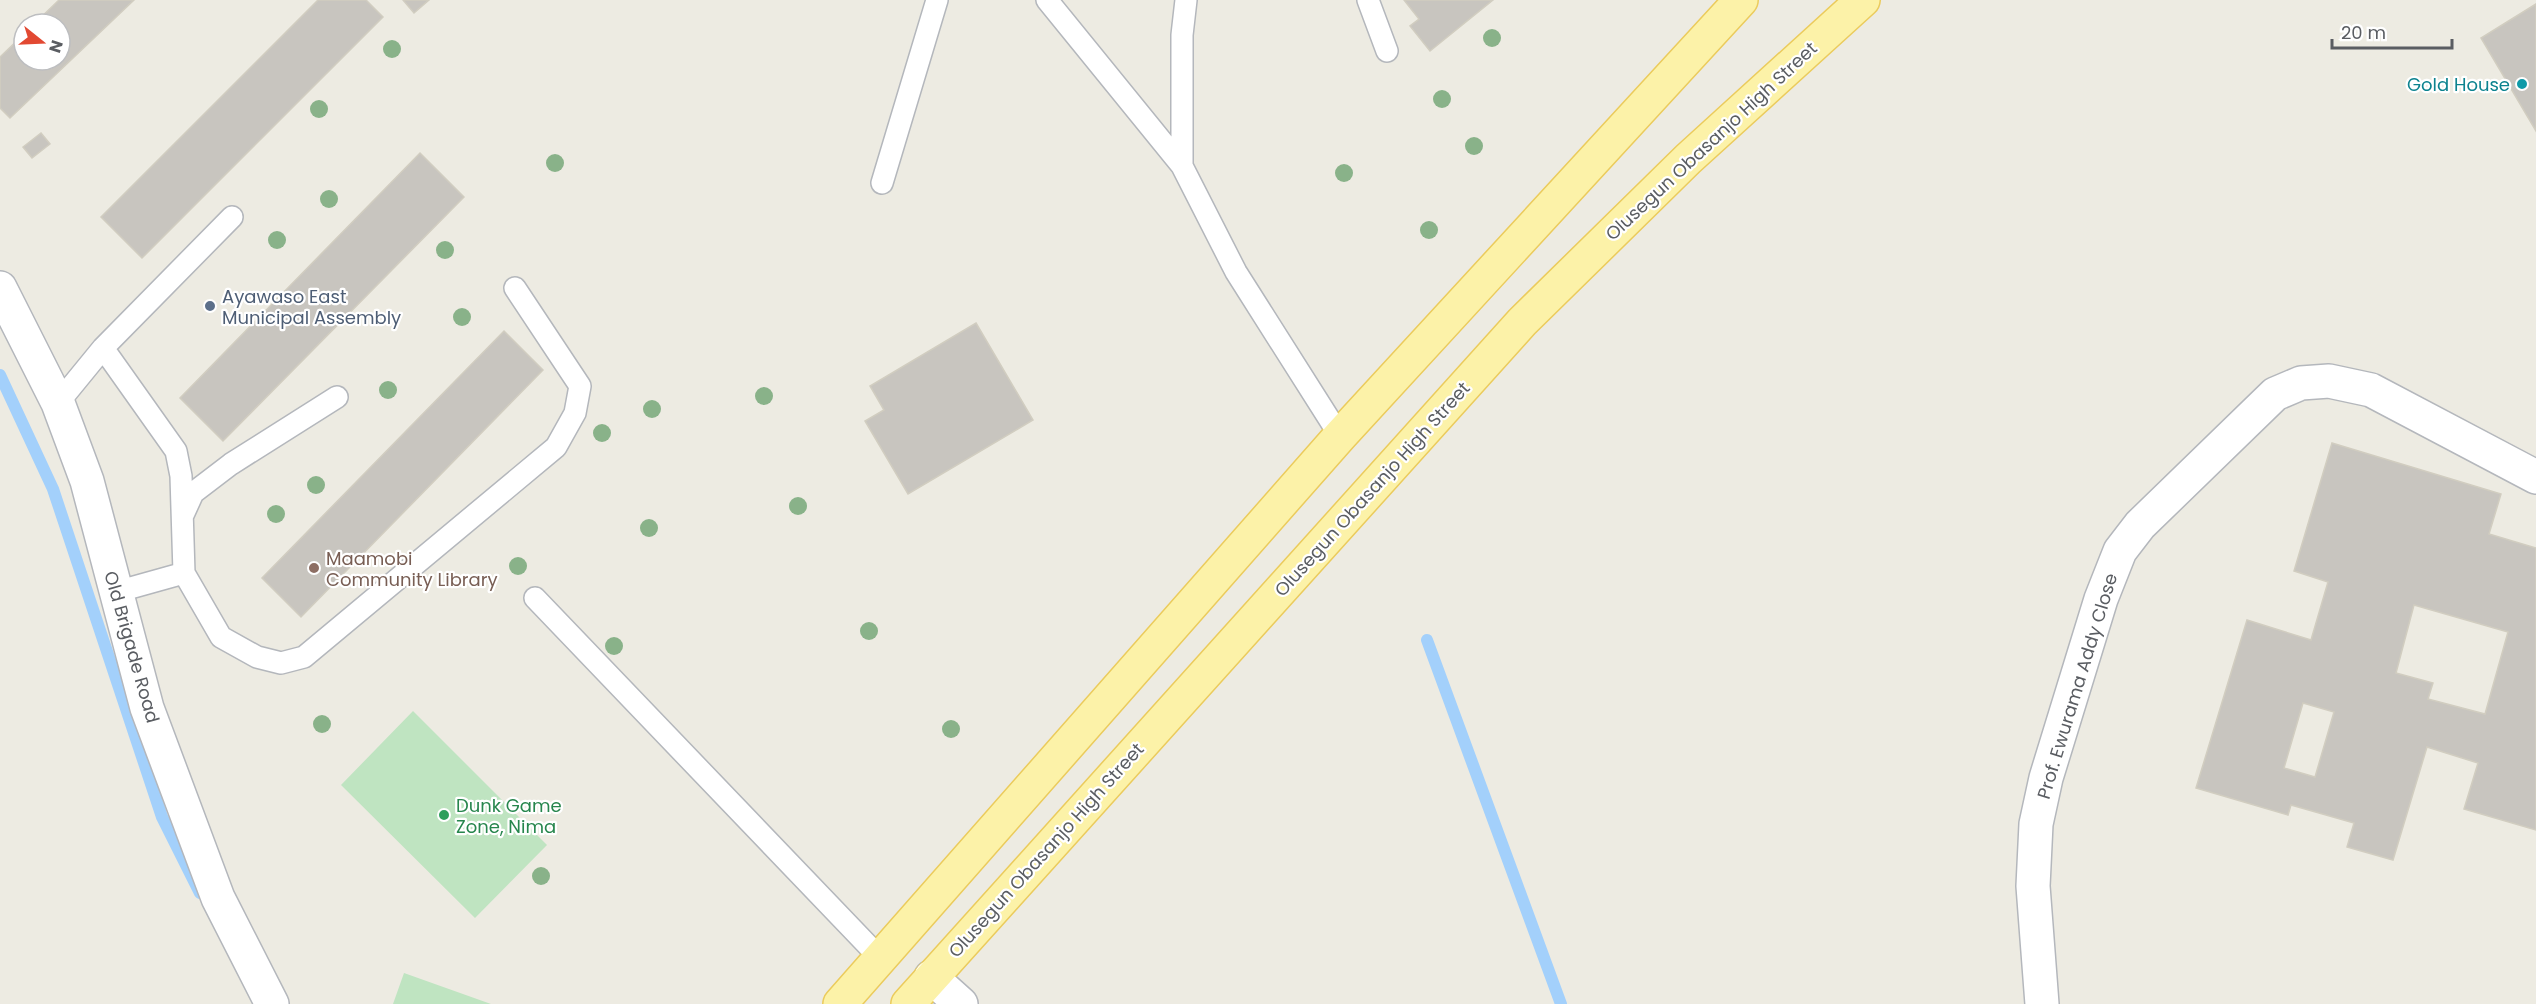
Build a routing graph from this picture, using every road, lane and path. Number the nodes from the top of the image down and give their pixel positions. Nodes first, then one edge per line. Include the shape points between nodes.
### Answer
1 (937, 0) edge
2 (1047, 0) edge
3 (1186, 0) edge
4 (1368, 0) edge
5 (1741, 0) edge
6 (1863, 0) edge
7 (1386, 51) dead end
8 (1182, 166) junction
9 (882, 183) dead end
10 (232, 217) dead end
11 (0, 288) edge
12 (515, 288) dead end
13 (103, 348) junction
14 (337, 397) dead end
15 (58, 402) junction
16 (1340, 436) junction
17 (2536, 477) edge
18 (182, 516) junction
19 (184, 573) junction
20 (116, 592) junction
21 (535, 598) dead end
22 (881, 959) junction
23 (931, 977) junction
24 (272, 1004) edge
25 (840, 1004) edge
26 (908, 1004) edge
27 (962, 1004) edge
28 (2042, 1004) edge

1 - 9 lane
2 - 8 lane
3 - 8 lane via 1182,35
4 - 7 lane
5 - 16 main road
6 - 23 main road, Olusegun Obasanjo High Street via 1688,159 1522,322
8 - 16 lane via 1236,272
10 - 13 lane
11 - 15 street, Old Brigade Road
12 - 19 lane via 580,386 574,413 556,447 304,657 281,663 257,657 221,638
13 - 15 lane
13 - 18 lane via 176,451
14 - 18 lane via 231,464 193,493
15 - 20 street, Old Brigade Road via 87,481
16 - 22 main road
17 - 28 street, Prof. Ewurama Addy Close via 2372,390 2329,381 2301,383 2275,394 2140,525 2120,551 2101,599 2046,778 2036,824 2033,886
18 - 19 lane
19 - 20 lane
20 - 24 street, Old Brigade Road via 147,708 218,898
21 - 22 lane
22 - 25 main road
23 - 26 main road, Olusegun Obasanjo High Street
23 - 27 street

